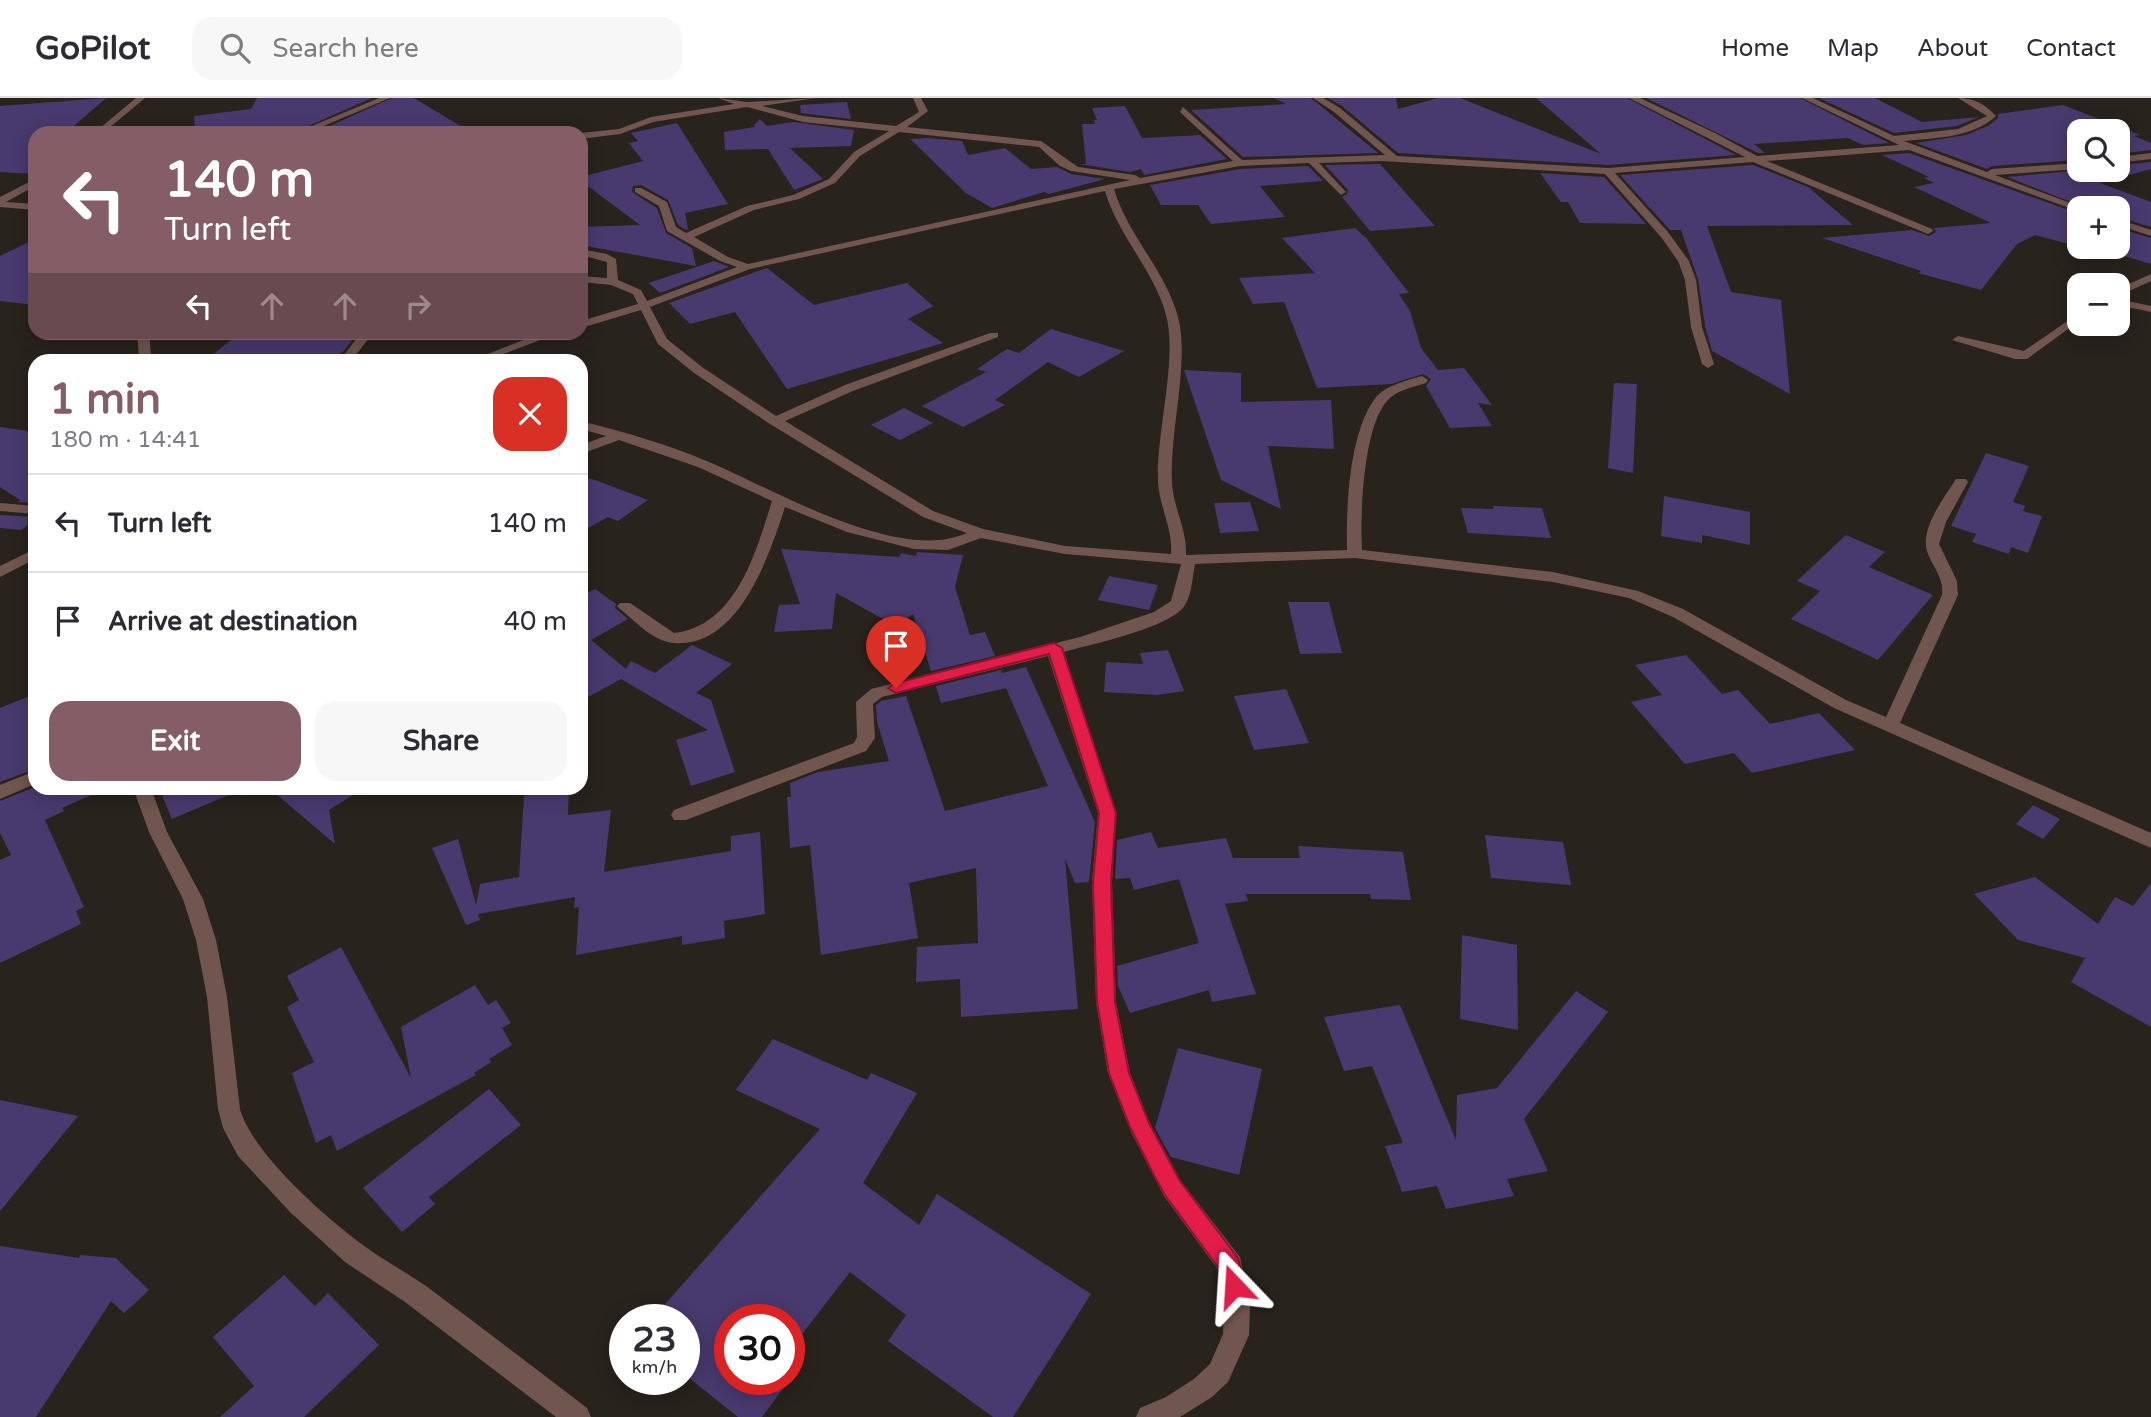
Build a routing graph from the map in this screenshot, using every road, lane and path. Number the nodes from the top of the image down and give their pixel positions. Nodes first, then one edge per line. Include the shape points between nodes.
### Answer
1 (141, 98) edge
2 (386, 98) edge
3 (722, 98) edge
4 (811, 98) edge
5 (917, 98) edge
6 (1317, 98) edge
7 (1633, 98) edge
8 (1806, 98) edge
9 (1962, 98) edge
10 (743, 105) junction
11 (1183, 110) dead end
12 (107, 126) edge
13 (316, 126) edge
14 (892, 129) junction
15 (588, 135) edge
16 (1893, 139) junction
17 (1910, 147) junction
18 (2151, 156) edge
19 (1395, 159) junction
20 (2130, 159) edge
21 (1312, 161) junction
22 (1758, 161) junction
23 (1240, 163) junction
24 (2067, 167) edge
25 (1608, 171) junction
26 (1986, 172) junction
27 (1149, 180) junction
28 (28, 187) edge
29 (1109, 189) junction
30 (638, 190) dead end
31 (1341, 192) dead end
32 (2067, 203) edge
33 (1, 204) edge
34 (28, 206) edge
35 (2130, 226) edge
36 (1928, 231) dead end
37 (2151, 233) edge
38 (686, 237) junction
39 (588, 253) edge
40 (747, 267) junction
41 (2151, 276) edge
42 (588, 280) edge
43 (613, 282) junction
44 (2130, 287) edge
45 (2130, 305) edge
46 (643, 306) junction
47 (2151, 309) edge
48 (588, 323) edge
49 (2067, 325) edge
50 (994, 335) dead end
51 (362, 340) edge
52 (534, 340) edge
53 (1958, 340) dead end
54 (352, 354) edge
55 (495, 354) edge
56 (1708, 365) dead end
57 (1422, 380) dead end
58 (775, 421) junction
59 (588, 427) edge
60 (620, 435) junction
61 (588, 447) edge
62 (1961, 482) dead end
63 (780, 499) junction
64 (0, 507) edge
65 (28, 509) edge
66 (979, 533) junction
67 (1355, 554) junction
68 (28, 557) edge
69 (1183, 559) junction
70 (0, 572) edge
71 (625, 606) dead end
72 (1054, 648) junction
73 (1890, 726) junction
74 (28, 780) edge
75 (0, 792) edge
76 (145, 795) edge
77 (680, 815) dead end
78 (2151, 841) edge
79 (578, 1417) edge
80 (1149, 1417) edge

1 - 12 street
2 - 13 street
3 - 10 street
4 - 10 street
5 - 14 street via 922,114
6 - 19 street
7 - 22 street
8 - 16 street
9 - 16 street via 1992,116 1961,131
10 - 14 street via 803,119
10 - 15 street
11 - 23 street
14 - 27 street via 1041,144 1073,169
14 - 38 street via 857,154 832,181 796,197 751,208
16 - 17 street
17 - 22 street
17 - 26 street
18 - 20 street
19 - 21 street
19 - 25 street
21 - 23 street
21 - 31 street
22 - 25 street
22 - 36 street
23 - 27 street
24 - 26 street
25 - 56 street via 1684,263
26 - 32 street
27 - 29 street
28 - 33 street
29 - 40 street
29 - 69 street via 1122,225 1162,292 1174,324 1165,482
30 - 38 street via 659,200 671,229
33 - 34 street
35 - 37 street
38 - 40 street
39 - 43 street via 611,261
40 - 46 street
41 - 44 street
42 - 43 street
43 - 46 street via 637,292
45 - 47 street
46 - 48 street
46 - 58 street via 662,341
49 - 53 street via 2027,355
50 - 58 street via 849,388
51 - 54 street
52 - 55 street
57 - 67 street via 1387,394 1377,407 1360,468
58 - 66 street via 928,514
59 - 60 street
60 - 61 street
60 - 63 street via 700,463
62 - 73 street via 1933,537 1934,551 1950,578 1950,595
63 - 66 street via 837,524 910,544 947,546
63 - 71 street via 764,549 736,605 717,622 685,637 671,638
64 - 65 street
66 - 69 street via 1065,550
67 - 69 street
67 - 73 street via 1553,577 1633,594 1678,613 1840,704
68 - 70 street
69 - 72 street via 1179,600 1169,612
72 - 77 street via 877,693 864,702 866,738 860,747
72 - 80 street via 1107,813 1102,882 1106,1002 1119,1073 1140,1127 1172,1188 1230,1266 1237,1306 1236,1335 1219,1373 1175,1406
73 - 78 street
74 - 75 street
76 - 79 street via 193,899 206,940 229,1108 246,1148 299,1205 354,1253

